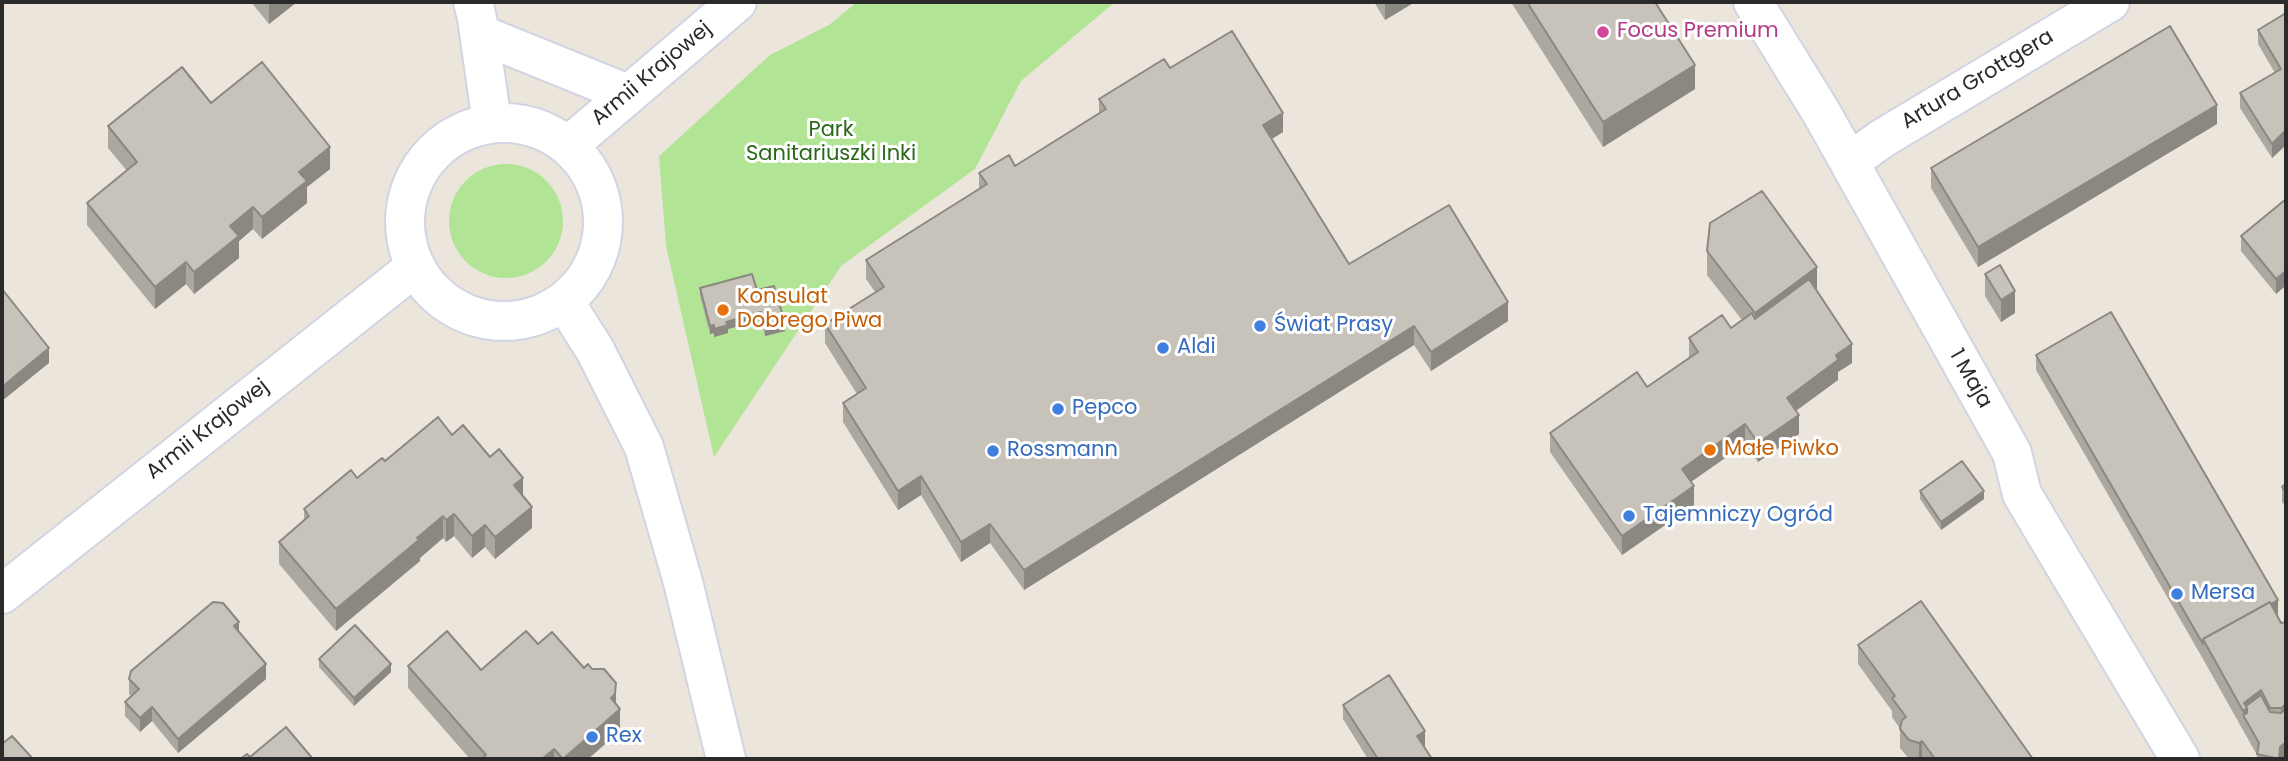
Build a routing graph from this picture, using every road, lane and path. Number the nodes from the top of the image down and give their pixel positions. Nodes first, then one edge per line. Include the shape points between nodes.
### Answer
1 (737, 2) edge
2 (1753, 2) edge
3 (2110, 2) edge
4 (476, 18) edge
5 (628, 94) junction
6 (492, 123) junction
7 (568, 146) junction
8 (1849, 162) junction
9 (415, 267) junction
10 (564, 301) junction
11 (2, 594) edge
12 (726, 759) edge
13 (2180, 759) edge

1 - 5 street, Armii Krajowej
2 - 8 street, 1 Maja
3 - 8 street, Artura Grottgera
4 - 5 street
4 - 6 street
5 - 7 street, Armii Krajowej
6 - 7 street via 545,131
6 - 9 street via 456,134 426,159 408,192 404,230
7 - 10 street via 596,186 603,224 598,254 584,280
8 - 13 street, 1 Maja via 2012,453 2022,494
9 - 10 street via 435,295 465,314 499,322 533,318
9 - 11 street, Armii Krajowej
10 - 12 street via 643,447 683,582

